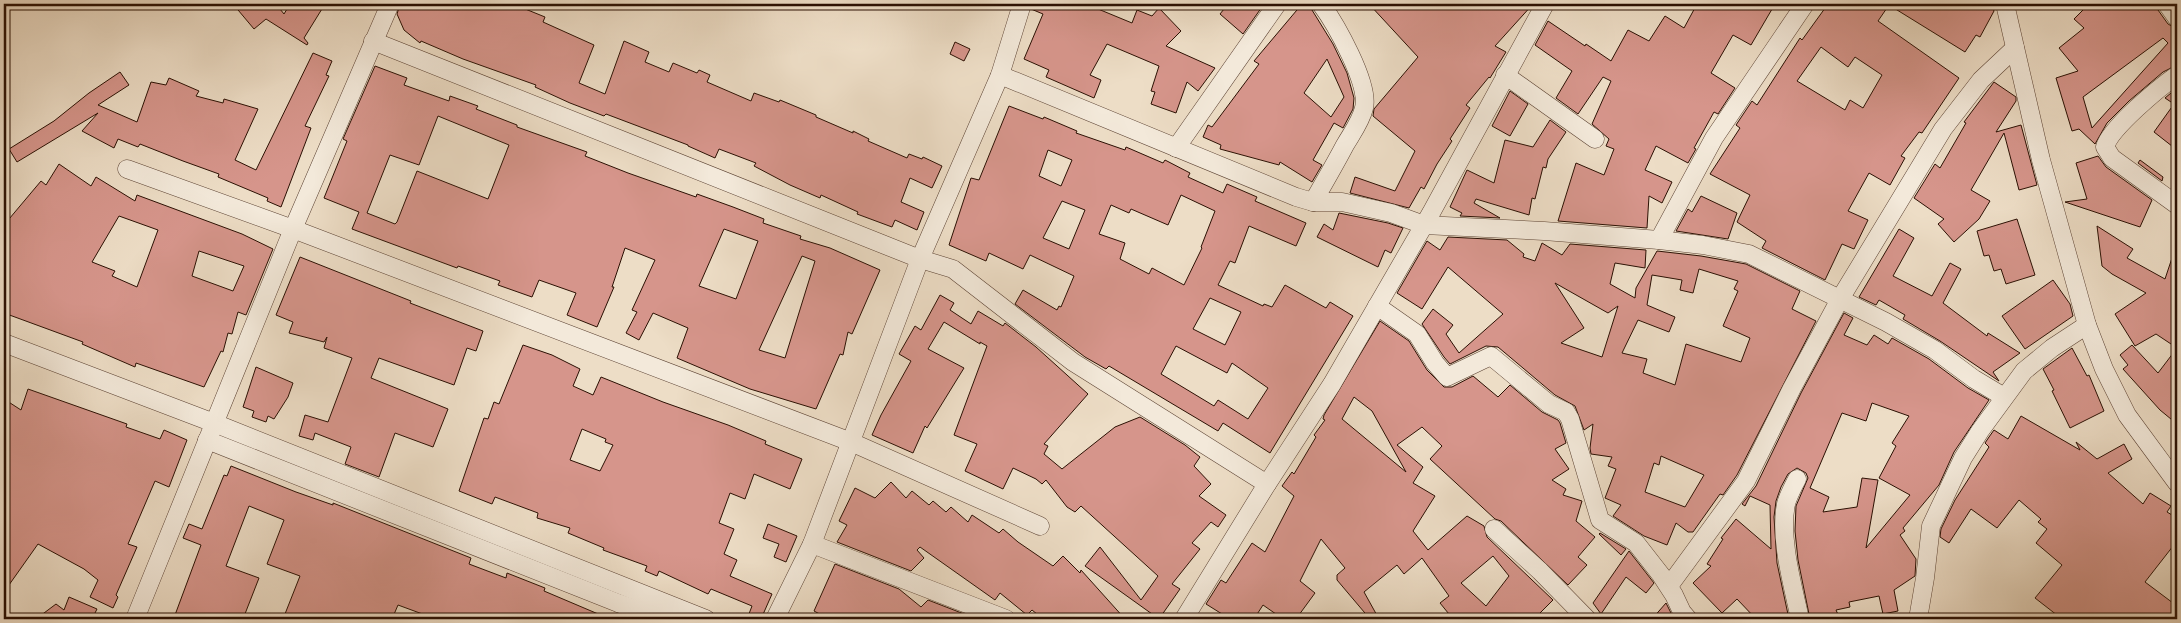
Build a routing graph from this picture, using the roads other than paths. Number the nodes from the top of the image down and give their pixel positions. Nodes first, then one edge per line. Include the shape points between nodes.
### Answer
1 (390, 4) edge
2 (1022, 4) edge
3 (1276, 4) edge
4 (1321, 4) edge
5 (1545, 4) edge
6 (1805, 4) edge
7 (2005, 4) edge
8 (2167, 4) edge
9 (2177, 18) edge
10 (373, 41) junction
11 (2015, 48) junction
12 (1000, 75) junction
13 (1505, 75) junction
14 (2177, 75) edge
15 (1595, 139) dead end
16 (1176, 148) junction
17 (127, 169) dead end
18 (1313, 202) junction
19 (2177, 205) edge
20 (1424, 225) junction
21 (293, 229) junction
22 (1659, 240) junction
23 (920, 259) junction
24 (1840, 299) junction
25 (1377, 306) junction
26 (2087, 325) junction
27 (4, 343) edge
28 (2004, 397) junction
29 (214, 423) junction
30 (207, 440) junction
31 (851, 442) junction
32 (1797, 479) dead end
33 (2177, 483) edge
34 (1267, 484) junction
35 (1040, 526) dead end
36 (1494, 529) dead end
37 (812, 544) junction
38 (1669, 586) junction
39 (781, 617) edge
40 (138, 618) edge
41 (663, 619) edge
42 (706, 619) edge
43 (1006, 619) edge
44 (1184, 619) edge
45 (1587, 619) edge
46 (1688, 619) edge
47 (1800, 619) edge
48 (1918, 619) edge

1 - 10 street
2 - 12 street
3 - 16 street
4 - 18 street via 1360,75 1364,106 1359,121
5 - 13 street
6 - 22 street via 1714,138
7 - 11 street
8 - 9 street
10 - 21 street
10 - 23 street
11 - 24 street via 1980,80 1943,129
11 - 26 street via 2041,160
12 - 16 street
12 - 23 street
13 - 15 street
13 - 20 street
14 - 19 street via 2126,119 2105,147 2112,158
16 - 18 street
17 - 21 street
18 - 20 street via 1342,202 1391,213
20 - 22 street
20 - 25 street
21 - 29 street
21 - 31 street
22 - 24 street via 1749,254
23 - 31 street
23 - 34 street via 953,270 1073,362
24 - 28 street via 1935,350
24 - 38 street via 1746,481
25 - 34 street via 1332,384
25 - 38 street via 1418,334 1447,377 1491,356 1548,404 1566,412 1600,520 1636,544
26 - 28 street via 2024,371
26 - 33 street via 2127,415
27 - 29 street
28 - 48 street via 1963,458 1930,526
29 - 30 street
29 - 42 street
30 - 40 street
30 - 41 street
31 - 35 street
31 - 37 street
32 - 47 street via 1787,502 1784,520 1787,561
34 - 44 street
36 - 45 street
37 - 39 street
37 - 43 street
38 - 46 street

